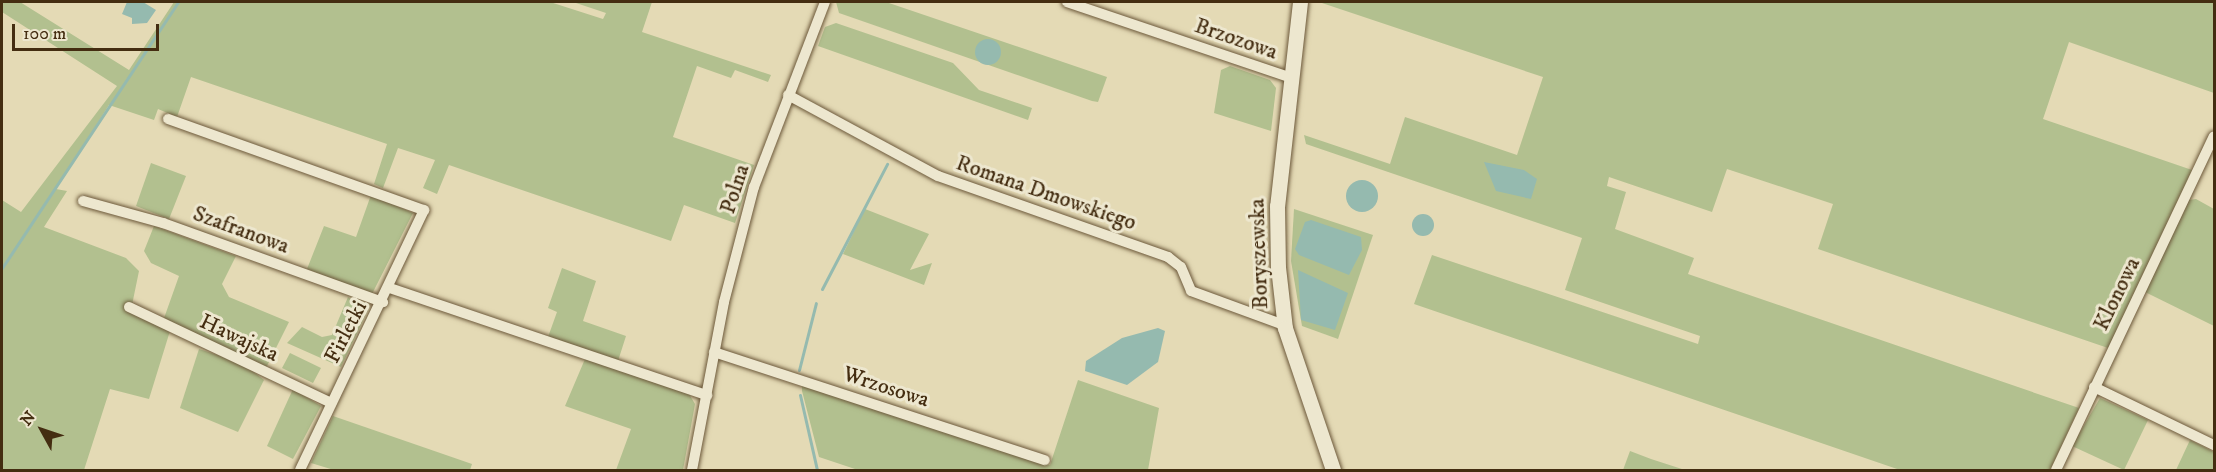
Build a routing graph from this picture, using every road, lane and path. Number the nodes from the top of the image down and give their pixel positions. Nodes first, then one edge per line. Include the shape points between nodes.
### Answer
1 (825, 2) edge
2 (1067, 2) edge
3 (1300, 2) edge
4 (1291, 78) junction
5 (788, 95) junction
6 (168, 119) dead end
7 (2214, 136) edge
8 (83, 201) dead end
9 (390, 288) junction
10 (383, 302) junction
11 (129, 307) dead end
12 (1284, 325) junction
13 (714, 352) junction
14 (2094, 387) junction
15 (707, 395) junction
16 (332, 404) junction
17 (2214, 445) edge
18 (1046, 460) dead end
19 (300, 471) edge
20 (692, 471) edge
21 (1333, 471) edge
22 (2055, 471) edge

1 - 5 street, Polna
2 - 4 street, Brzozowa
3 - 4 main road, Boryszewska
4 - 12 main road, Boryszewska via 1277,206
5 - 12 street, Romana Dmowskiego via 938,176 1168,257 1181,267 1191,291
5 - 13 street, Polna via 754,187
6 - 9 street, Firletki via 424,210
7 - 14 street, Klonowa
8 - 10 street, Szafranowa via 163,223
9 - 10 street, Firletki
9 - 15 street
10 - 16 street, Firletki
11 - 16 street, Hawajska
12 - 21 main road, Boryszewska via 1311,418
13 - 15 street, Polna
13 - 18 street, Wrzosowa
14 - 17 street
14 - 22 street, Klonowa
15 - 20 street, Polna
16 - 19 street, Firletki

